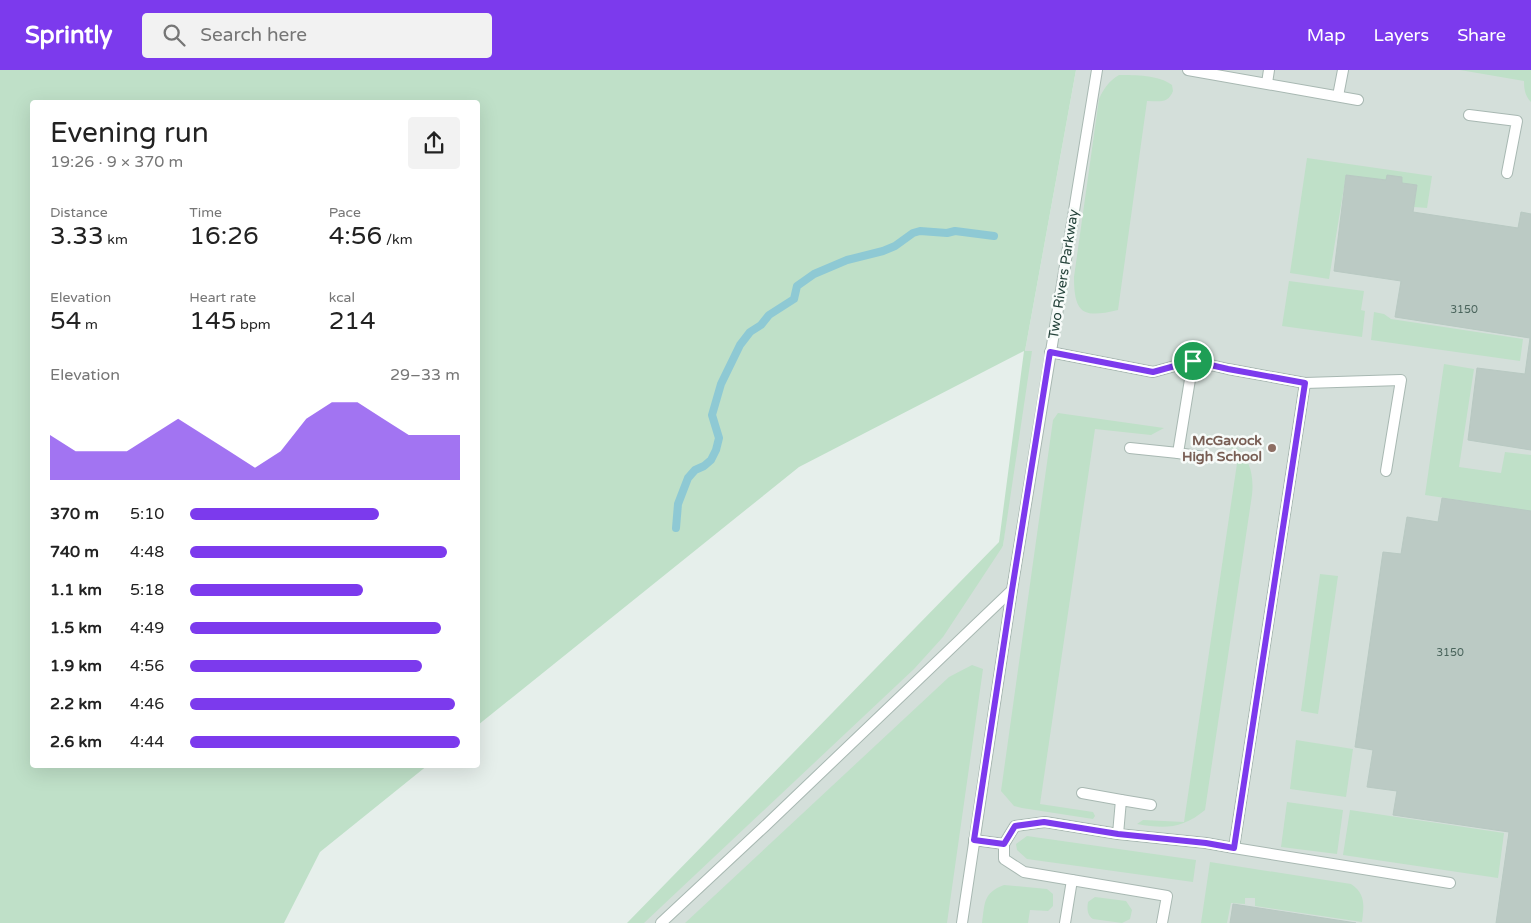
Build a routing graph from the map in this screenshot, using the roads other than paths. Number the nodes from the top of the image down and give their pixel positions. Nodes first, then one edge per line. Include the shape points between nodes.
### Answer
1 (1097, 70) edge
2 (1188, 70) edge
3 (1269, 70) edge
4 (1343, 70) edge
5 (1200, 71) edge
6 (1267, 83) junction
7 (1338, 96) junction
8 (1358, 100) dead end
9 (1469, 115) dead end
10 (1507, 173) dead end
11 (1050, 352) junction
12 (1193, 361) junction
13 (1305, 383) junction
14 (1130, 448) dead end
15 (1178, 453) junction
16 (1203, 457) dead end
17 (1386, 471) dead end
18 (1012, 590) junction
19 (1082, 793) dead end
20 (1121, 800) junction
21 (1151, 805) dead end
22 (1118, 834) junction
23 (974, 840) junction
24 (1004, 844) junction
25 (1234, 848) junction
26 (1072, 880) junction
27 (1450, 883) dead end
28 (661, 923) edge
29 (962, 923) edge
30 (1065, 923) edge
31 (1162, 923) edge

1 - 11 lane, Two Rivers Parkway
2 - 5 lane
3 - 6 lane
4 - 7 lane
5 - 6 lane
6 - 7 lane
7 - 8 lane
9 - 10 lane via 1517,121
11 - 12 lane via 1153,372
11 - 18 lane, Two Rivers Parkway
12 - 13 lane
12 - 15 lane
13 - 17 lane via 1401,380
13 - 25 lane
14 - 15 lane
15 - 16 lane
18 - 23 lane, Two Rivers Parkway
18 - 28 lane
19 - 20 lane
20 - 21 lane
20 - 22 lane
22 - 24 lane via 1044,822 1015,826
22 - 25 lane
23 - 24 lane
23 - 29 lane, Two Rivers Parkway
24 - 26 lane via 1004,859 1024,872
25 - 27 lane
26 - 30 lane
26 - 31 lane via 1167,896

